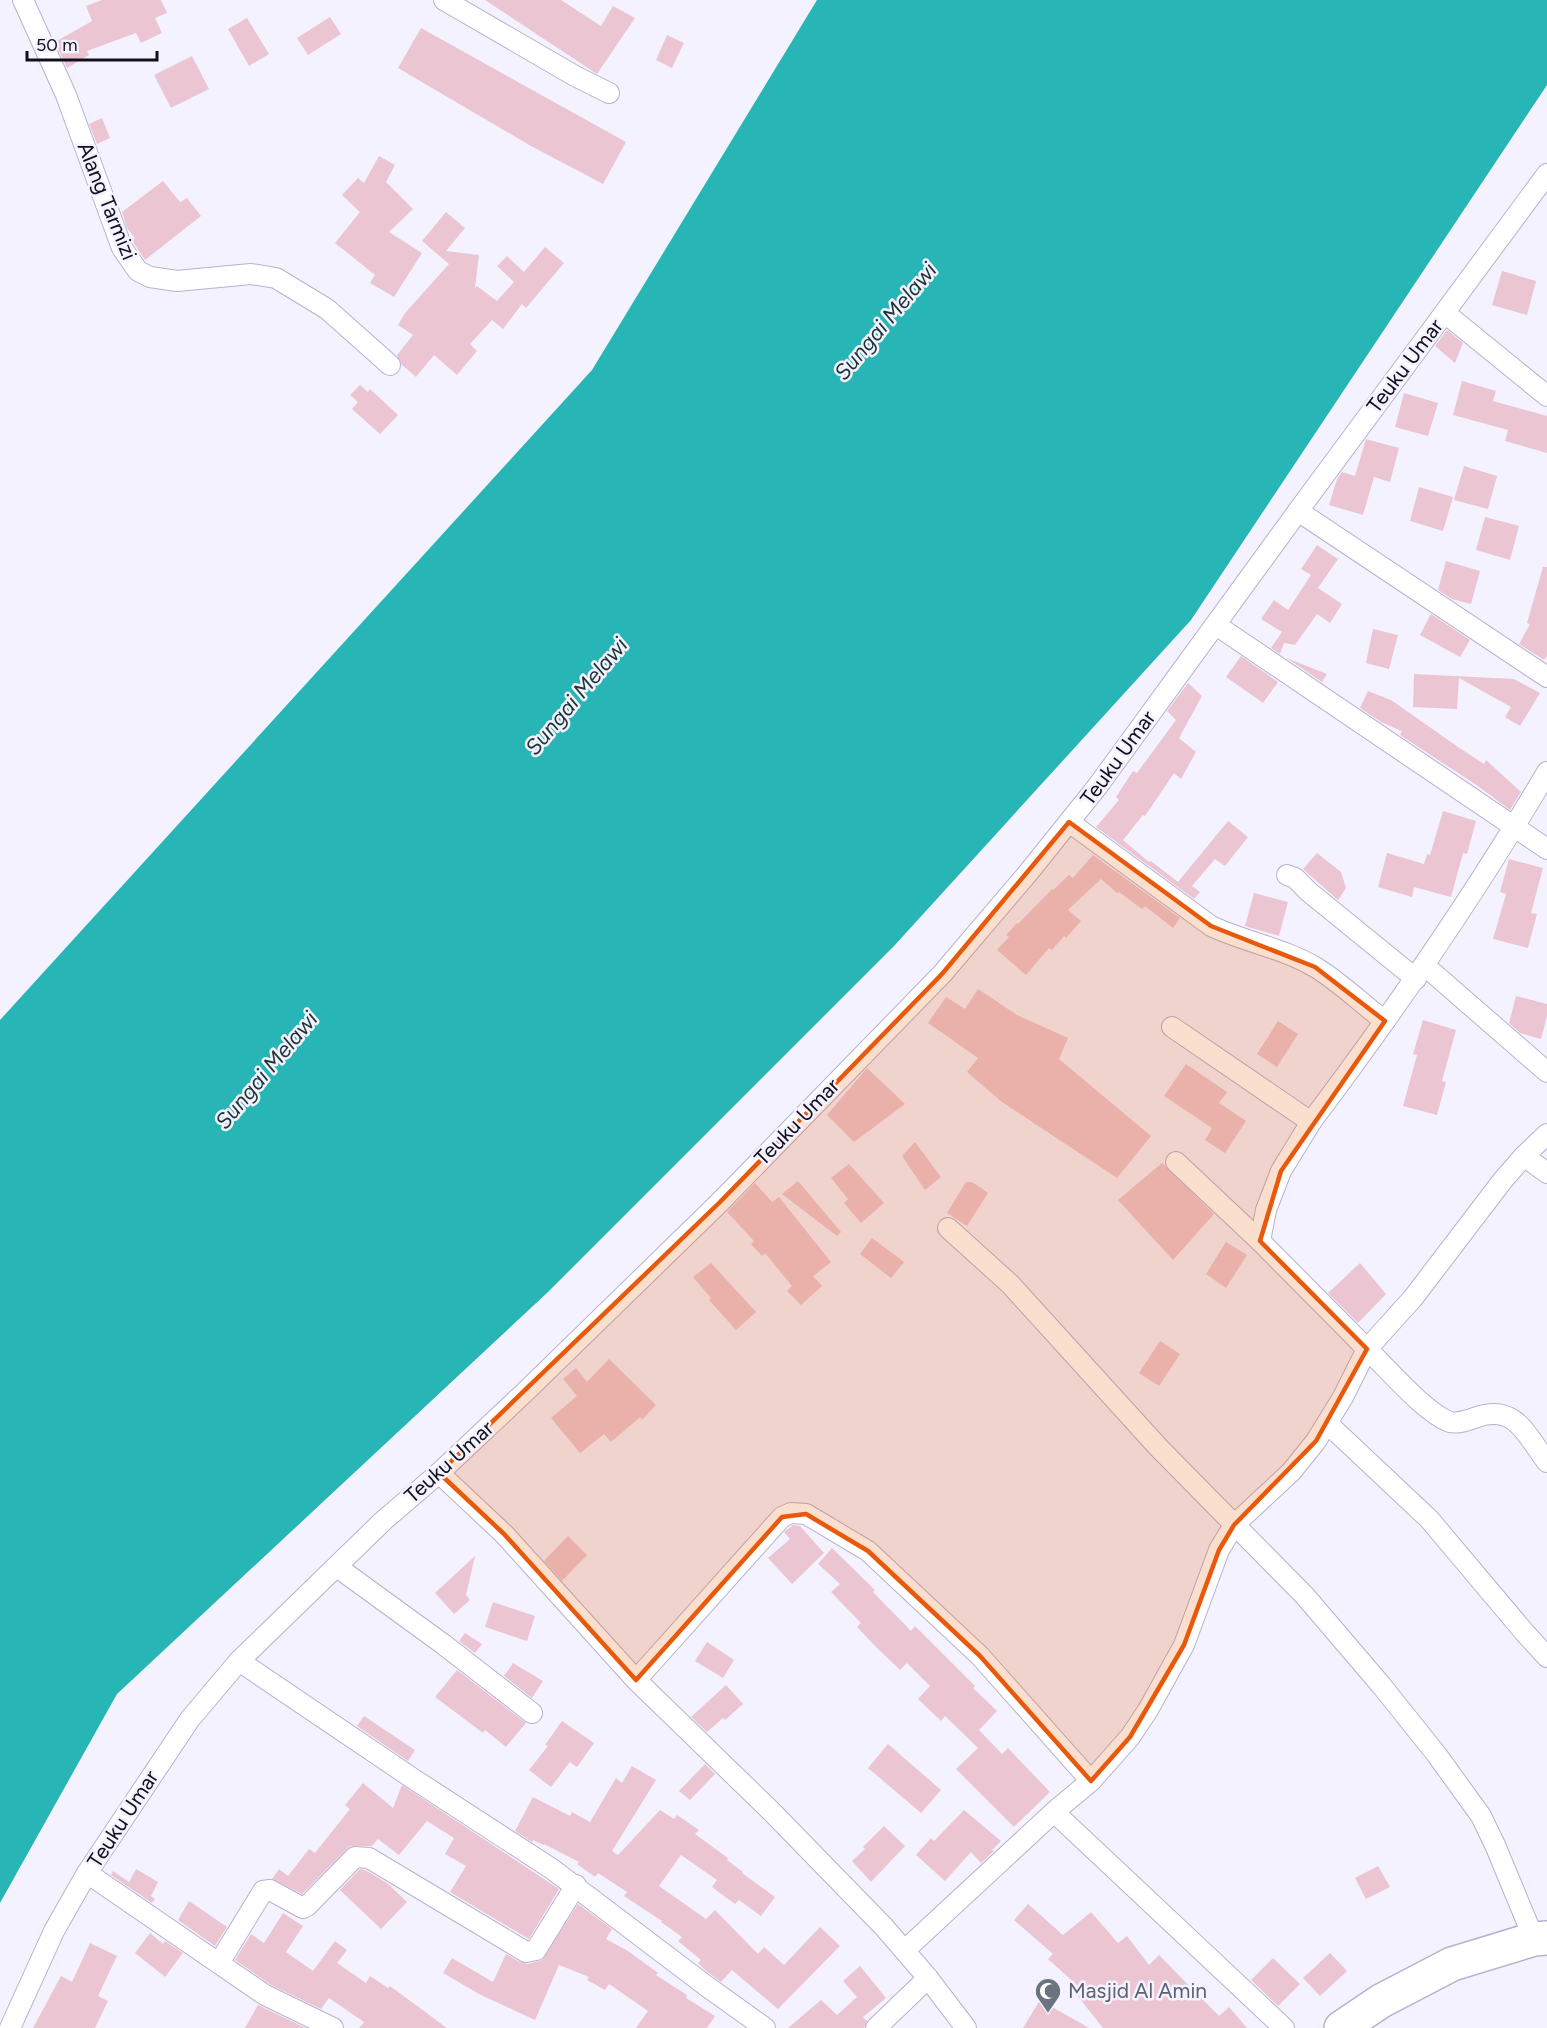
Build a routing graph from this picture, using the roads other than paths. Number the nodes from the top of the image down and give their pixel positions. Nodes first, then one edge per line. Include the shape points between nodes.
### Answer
1 (23, 0) edge
2 (444, 0) edge
3 (609, 93) dead end
4 (1547, 174) edge
5 (1445, 313) junction
6 (390, 365) dead end
7 (1547, 396) edge
8 (1298, 511) junction
9 (1216, 625) junction
10 (1547, 677) edge
11 (1547, 772) edge
12 (1069, 822) junction
13 (1514, 828) junction
14 (1547, 849) edge
15 (1287, 875) dead end
16 (1420, 972) junction
17 (1385, 1021) junction
18 (1172, 1027) dead end
19 (1547, 1072) edge
20 (1311, 1122) junction
21 (1547, 1134) edge
22 (1524, 1156) junction
23 (1176, 1162) dead end
24 (1547, 1173) edge
25 (948, 1228) dead end
26 (1260, 1240) junction
27 (1367, 1349) junction
28 (1328, 1423) junction
29 (1547, 1462) edge
30 (439, 1473) junction
31 (1234, 1525) junction
32 (337, 1567) junction
33 (1547, 1657) edge
34 (239, 1662) junction
35 (636, 1680) junction
36 (532, 1713) dead end
37 (1091, 1781) junction
38 (1054, 1812) junction
39 (87, 1873) junction
40 (576, 1885) junction
41 (1543, 1943) edge
42 (905, 1950) junction
43 (219, 1963) junction
44 (928, 1978) junction
45 (10, 2028) edge
46 (333, 2028) edge
47 (765, 2028) edge
48 (876, 2028) edge
49 (966, 2028) edge
50 (1284, 2028) edge
51 (1341, 2028) edge
52 (1368, 2028) edge

1 - 6 street, Alang Tarmizi via 66,94 122,248 138,271 177,281 251,274 276,278 327,309
2 - 3 street
4 - 5 street, Teuku Umar
5 - 7 street
5 - 8 street, Teuku Umar
8 - 9 street, Teuku Umar
8 - 10 street
9 - 12 street, Teuku Umar
9 - 13 street
11 - 13 street
12 - 17 street via 1211,926 1315,967
12 - 30 street, Teuku Umar via 942,974 720,1202
13 - 14 street
13 - 16 street
15 - 16 street
16 - 17 street
16 - 19 street
17 - 20 street
18 - 20 street
20 - 26 street via 1281,1171
21 - 22 street
22 - 24 street
22 - 27 street via 1413,1298
23 - 26 street
25 - 31 street via 1010,1284
26 - 27 street
27 - 28 street
27 - 29 street via 1426,1407 1453,1423 1490,1413 1502,1413 1513,1419
28 - 31 street via 1291,1472
28 - 33 street via 1430,1519
30 - 32 street, Teuku Umar
30 - 35 street via 504,1534
31 - 37 street via 1219,1550 1184,1645 1148,1710
31 - 41 street via 1305,1596 1454,1777 1480,1816
32 - 34 street, Teuku Umar
32 - 36 street
34 - 39 street, Teuku Umar via 190,1719
34 - 40 street
35 - 37 street via 782,1517 806,1514 868,1551 980,1656
35 - 42 street via 771,1811
37 - 38 street
38 - 42 street
38 - 50 street
39 - 43 street
39 - 45 street, Teuku Umar via 54,1931
40 - 43 street via 537,1950 526,1952 369,1858 355,1857 303,1908 270,1890 263,1891
40 - 47 street
41 - 51 highway via 1452,1964 1381,2001
41 - 52 highway via 1449,1982
42 - 44 street
43 - 46 street via 265,1995
44 - 48 street
44 - 49 street

